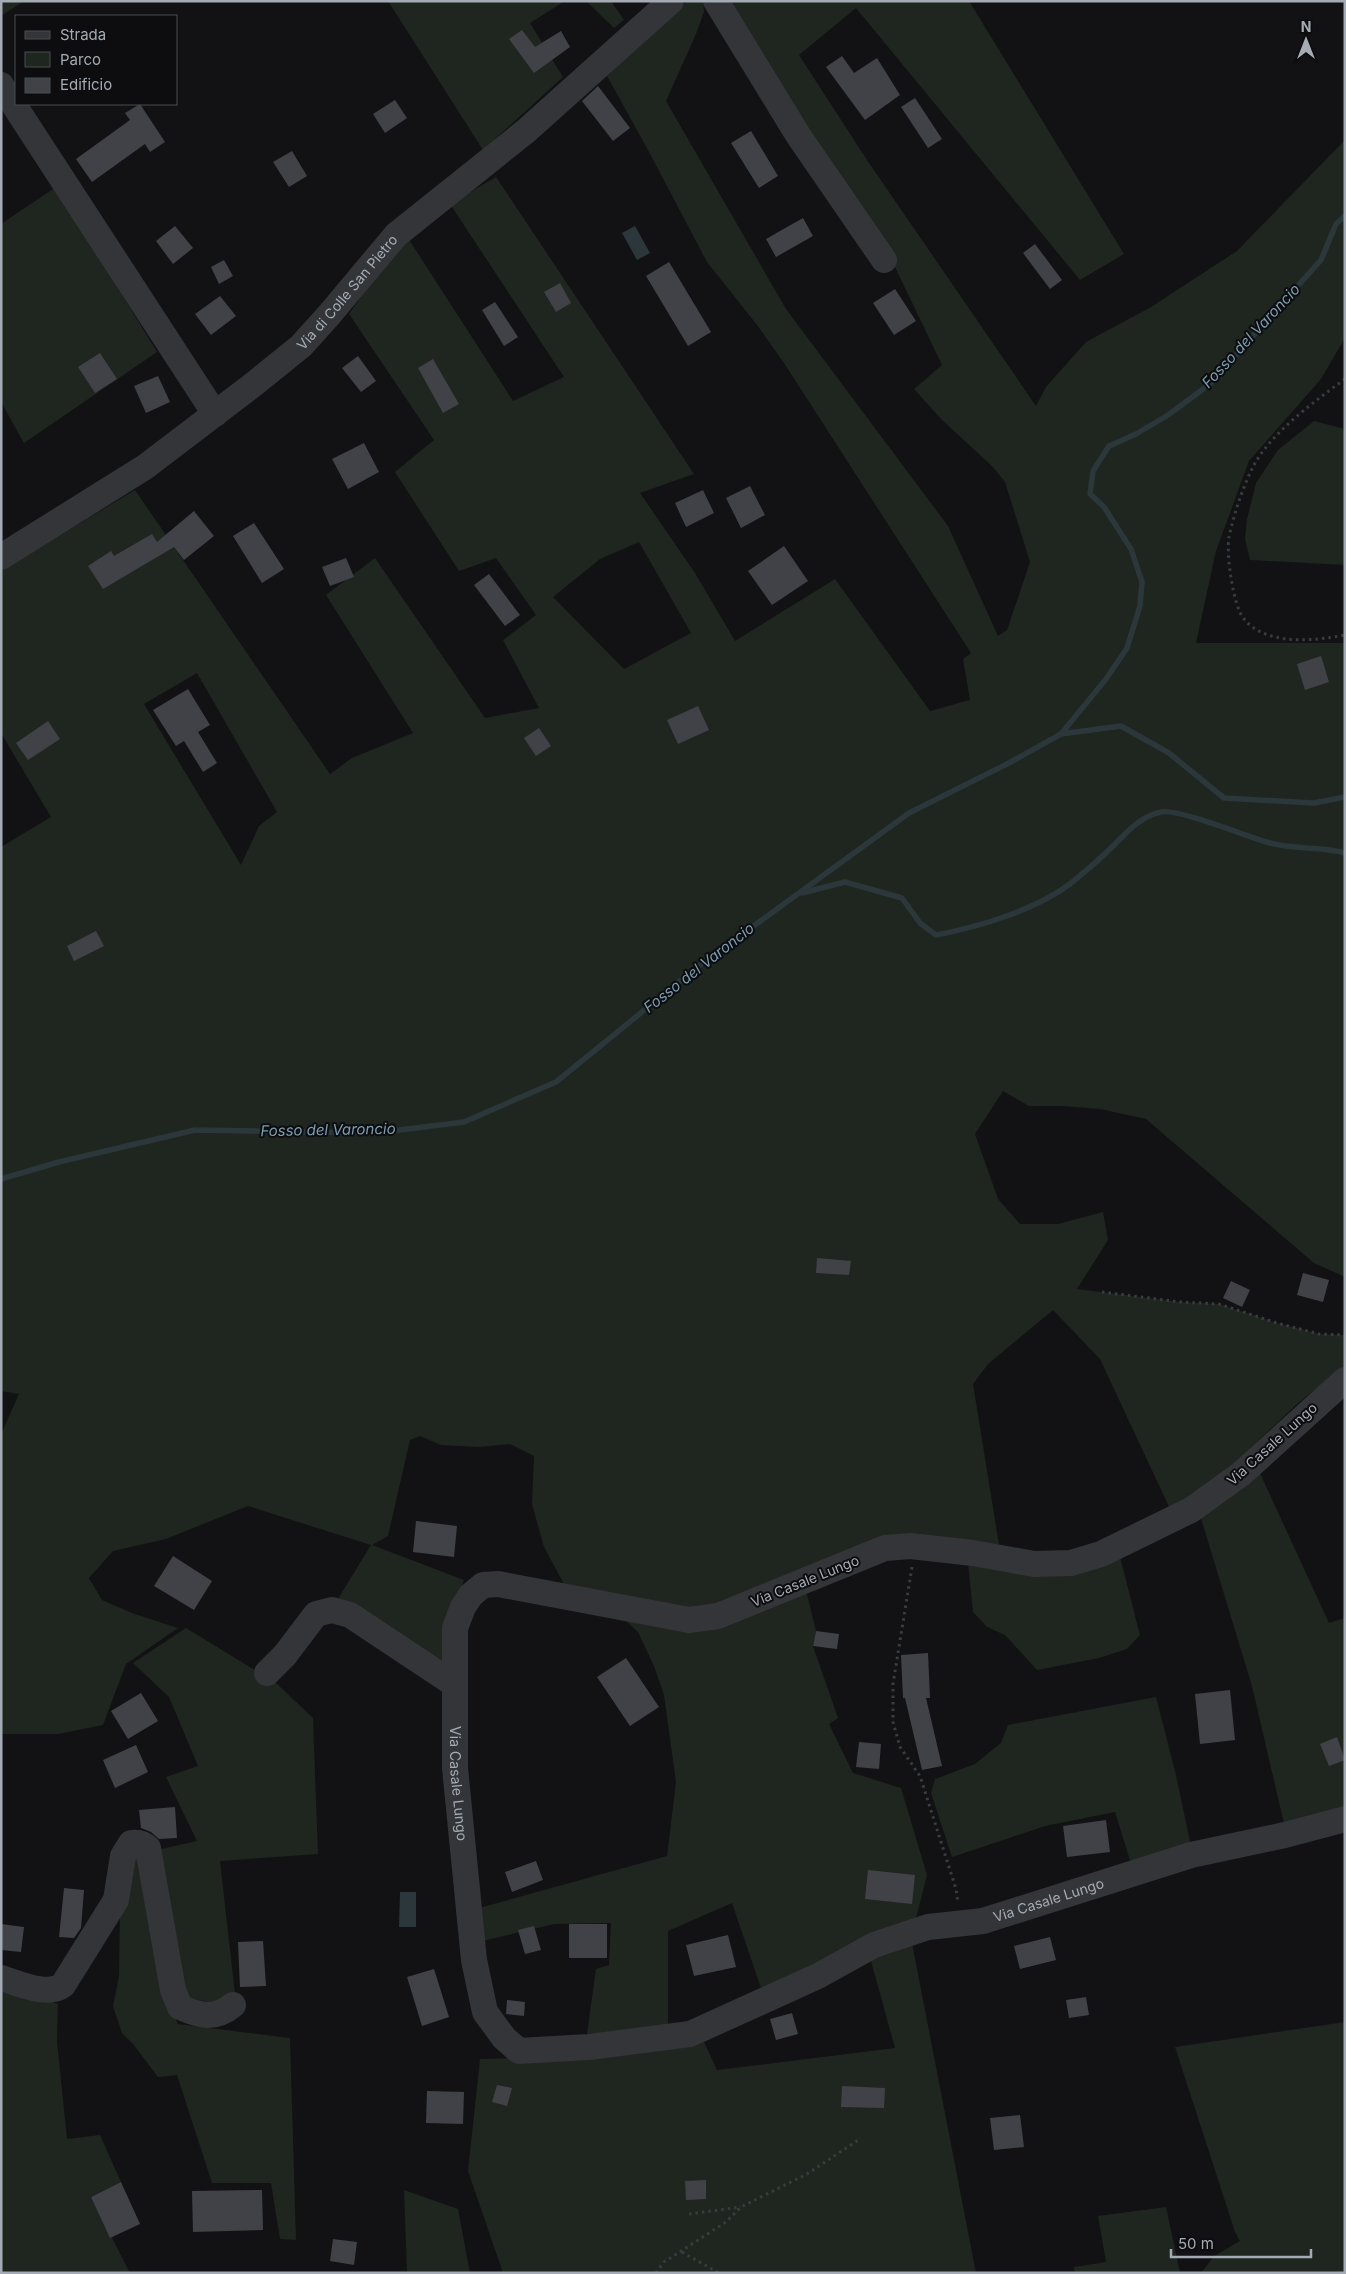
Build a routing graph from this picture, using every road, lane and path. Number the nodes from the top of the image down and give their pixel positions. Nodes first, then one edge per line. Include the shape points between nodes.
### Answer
1 (671, 1) edge
2 (716, 1) edge
3 (1, 85) edge
4 (884, 260) dead end
5 (1345, 379) edge
6 (215, 414) junction
7 (1, 557) edge
8 (1345, 635) edge
9 (1102, 1292) dead end
10 (1345, 1335) edge
11 (1345, 1380) edge
12 (911, 1546) junction
13 (267, 1673) dead end
14 (454, 1684) junction
15 (1345, 1819) edge
16 (960, 1924) junction
17 (1, 1978) edge
18 (233, 2005) dead end
19 (860, 2139) dead end
20 (741, 2207) junction
21 (689, 2214) dead end
22 (682, 2252) junction
23 (656, 2273) edge
24 (719, 2273) edge

1 - 6 street, Via di Colle San Pietro via 526,131 396,235 301,346
2 - 4 street via 798,135
3 - 6 street
5 - 8 path via 1306,408 1254,464 1229,538 1232,587 1243,618 1257,630 1279,638
6 - 7 street, Via di Colle San Pietro via 145,467
9 - 10 path via 1218,1304 1319,1334
11 - 12 street, Via Casale Lungo via 1241,1474 1191,1510 1101,1554 1071,1563 1034,1564
12 - 14 street, Via Casale Lungo via 885,1548 718,1616 689,1620 507,1585 483,1585 463,1607 455,1628
12 - 16 path via 912,1573 893,1684 893,1722 900,1747 920,1776 956,1890
13 - 14 street via 316,1614 332,1610 350,1615
14 - 16 street, Via Casale Lungo via 455,1768 474,1960 485,2012 504,2038 519,2051 589,2047 690,2034 818,1976 874,1945 928,1927
15 - 16 street, Via Casale Lungo via 1191,1855 983,1921
17 - 18 street via 50,1990 63,1985 116,1900 123,1856 131,1843 136,1842 148,1848 173,1990 180,2007 210,2015 224,2013
19 - 20 path via 807,2174
20 - 21 path
20 - 22 path via 726,2222
22 - 23 path via 664,2262
22 - 24 path

